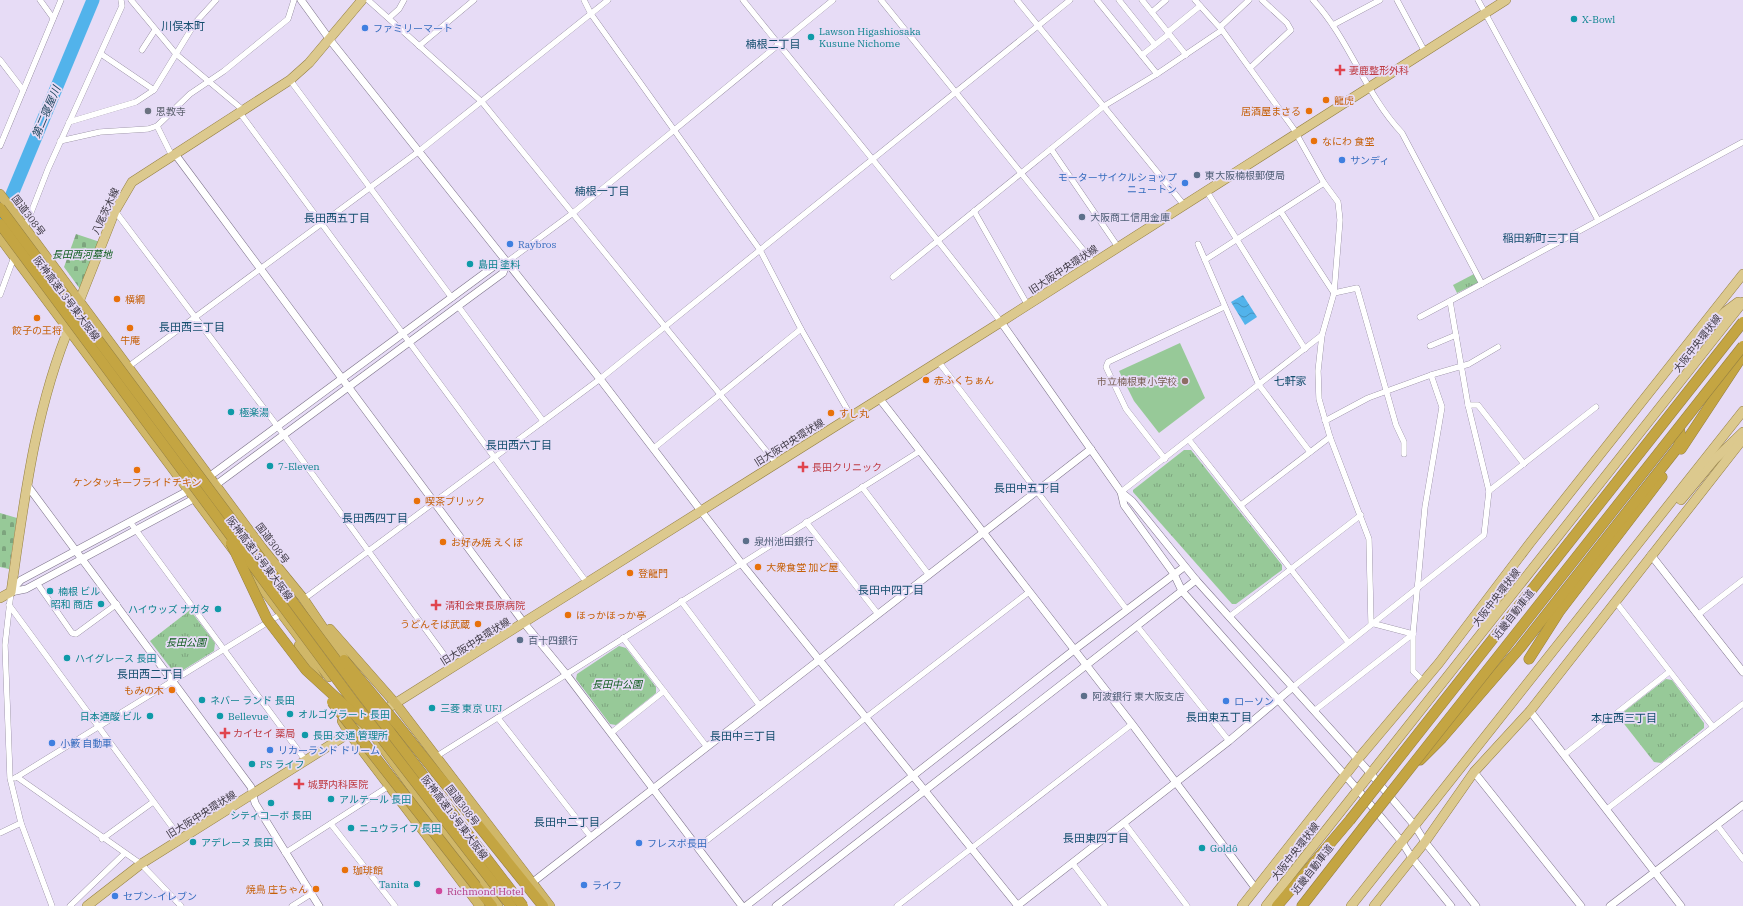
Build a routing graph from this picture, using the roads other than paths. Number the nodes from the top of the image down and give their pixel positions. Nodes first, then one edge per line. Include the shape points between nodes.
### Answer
1 (40, 0) edge
2 (61, 0) edge
3 (121, 0) edge
4 (130, 0) edge
5 (216, 0) edge
6 (294, 0) edge
7 (301, 0) edge
8 (362, 0) edge
9 (368, 0) edge
10 (404, 0) edge
11 (474, 0) edge
12 (584, 0) edge
13 (608, 0) edge
14 (743, 0) edge
15 (833, 0) edge
16 (881, 0) edge
17 (1017, 0) edge
18 (1070, 0) edge
19 (1098, 0) edge
20 (1119, 0) edge
21 (1142, 0) edge
22 (1166, 0) edge
23 (1194, 0) edge
24 (1248, 0) edge
25 (1262, 0) edge
26 (1313, 0) edge
27 (1380, 0) edge
28 (1397, 0) edge
29 (1478, 0) edge
30 (1506, 0) edge
31 (1200, 6) junction
32 (1152, 12) junction
33 (1485, 13) junction
34 (591, 14) junction
35 (53, 18) junction
36 (389, 18) junction
37 (1333, 25) junction
38 (1038, 26) junction
39 (1221, 28) junction
40 (155, 30) junction
41 (1168, 33) junction
42 (330, 40) junction
43 (778, 43) junction
44 (1155, 45) junction
45 (419, 46) junction
46 (142, 50) dead end
47 (1425, 52) junction
48 (100, 54) junction
49 (176, 54) junction
50 (1142, 55) junction
51 (1186, 55) junction
52 (0, 60) edge
53 (1250, 68) junction
54 (1157, 74) junction
55 (290, 80) junction
56 (208, 81) junction
57 (1370, 87) junction
58 (23, 90) junction
59 (154, 90) junction
60 (956, 92) junction
61 (482, 102) junction
62 (1104, 106) junction
63 (242, 112) junction
64 (69, 122) junction
65 (157, 126) junction
66 (673, 129) junction
67 (1296, 133) junction
68 (60, 141) junction
69 (1743, 142) edge
70 (0, 146) edge
71 (1051, 149) junction
72 (418, 152) junction
73 (173, 155) junction
74 (872, 161) junction
75 (1022, 173) junction
76 (1324, 182) junction
77 (370, 188) junction
78 (1206, 190) junction
79 (0, 194) edge
80 (1184, 205) junction
81 (0, 208) edge
82 (115, 211) junction
83 (974, 211) junction
84 (1281, 212) junction
85 (573, 213) junction
86 (1598, 220) junction
87 (0, 224) edge
88 (322, 224) junction
89 (23, 225) junction
90 (0, 238) edge
91 (939, 240) junction
92 (1237, 240) junction
93 (1198, 244) dead end
94 (1118, 247) junction
95 (760, 250) junction
96 (12, 254) junction
97 (1205, 260) junction
98 (507, 262) junction
99 (1093, 262) junction
100 (260, 270) junction
101 (1743, 274) edge
102 (893, 277) dead end
103 (1482, 284) junction
104 (1334, 293) junction
105 (0, 295) edge
106 (452, 298) junction
107 (1743, 300) edge
108 (1450, 301) junction
109 (80, 302) junction
110 (1027, 304) junction
111 (458, 306) junction
112 (1224, 308) junction
113 (1420, 316) dead end
114 (196, 317) junction
115 (1001, 322) junction
116 (1743, 322) edge
117 (665, 328) junction
118 (68, 329) junction
119 (801, 329) junction
120 (404, 334) junction
121 (1322, 335) junction
122 (1456, 335) junction
123 (409, 342) junction
124 (1430, 346) dead end
125 (1743, 346) edge
126 (1498, 347) dead end
127 (1305, 349) junction
128 (1684, 350) junction
129 (1743, 355) edge
130 (938, 361) junction
131 (1462, 366) junction
132 (128, 367) junction
133 (1431, 374) junction
134 (343, 379) junction
135 (600, 379) junction
136 (1259, 385) junction
137 (349, 387) junction
138 (1387, 391) junction
139 (720, 393) junction
140 (879, 398) junction
141 (1468, 405) junction
142 (1596, 407) dead end
143 (1743, 411) edge
144 (851, 416) junction
145 (543, 421) junction
146 (1325, 421) junction
147 (278, 427) junction
148 (1679, 428) dead end
149 (1743, 432) edge
150 (283, 436) junction
151 (1330, 437) junction
152 (1189, 440) junction
153 (1742, 443) edge
154 (654, 448) junction
155 (1091, 449) junction
156 (920, 451) junction
157 (1310, 452) junction
158 (1404, 454) dead end
159 (495, 457) junction
160 (1165, 459) junction
161 (776, 463) junction
162 (1524, 464) junction
163 (210, 477) junction
164 (27, 485) junction
165 (216, 485) junction
166 (862, 487) junction
167 (189, 490) junction
168 (1038, 491) junction
169 (1489, 491) junction
170 (1121, 492) junction
171 (195, 498) junction
172 (434, 502) junction
173 (208, 504) junction
174 (1241, 505) junction
175 (701, 511) junction
176 (1361, 515) junction
177 (130, 522) junction
178 (806, 522) junction
179 (1653, 525) junction
180 (136, 530) junction
181 (984, 533) junction
182 (1530, 543) junction
183 (77, 551) junction
184 (368, 551) junction
185 (1651, 555) junction
186 (83, 558) junction
187 (741, 563) junction
188 (1184, 567) junction
189 (1290, 569) junction
190 (1174, 574) junction
191 (929, 575) junction
192 (1196, 580) junction
193 (1743, 580) edge
194 (37, 583) junction
195 (279, 583) junction
196 (587, 583) junction
197 (1418, 588) junction
198 (1182, 591) junction
199 (11, 592) junction
200 (1029, 592) junction
201 (0, 598) edge
202 (303, 598) junction
203 (681, 601) junction
204 (1615, 601) junction
205 (117, 604) junction
206 (9, 605) junction
207 (1127, 610) junction
208 (281, 614) junction
209 (878, 614) junction
210 (1699, 614) junction
211 (1229, 617) junction
212 (524, 623) junction
213 (1371, 623) junction
214 (1137, 626) junction
215 (1481, 633) junction
216 (1413, 634) junction
217 (623, 638) junction
218 (1348, 642) junction
219 (3, 646) edge
220 (223, 650) junction
221 (1074, 650) junction
222 (1529, 659) dead end
223 (819, 660) junction
224 (1086, 666) junction
225 (453, 667) junction
226 (306, 670) junction
227 (1669, 672) junction
228 (1743, 672) edge
229 (566, 674) junction
230 (174, 681) junction
231 (1423, 681) junction
232 (1293, 687) junction
233 (664, 691) junction
234 (1279, 700) junction
235 (396, 704) junction
236 (1743, 704) edge
237 (760, 706) junction
238 (1314, 711) junction
239 (1530, 711) junction
240 (381, 713) junction
241 (866, 717) junction
242 (498, 718) junction
243 (365, 723) junction
244 (1132, 724) junction
245 (97, 727) junction
246 (1713, 727) junction
247 (349, 733) junction
248 (611, 733) junction
249 (1229, 741) junction
250 (707, 747) junction
251 (390, 749) junction
252 (1565, 754) junction
253 (437, 756) junction
254 (1358, 759) junction
255 (306, 761) junction
256 (1474, 772) junction
257 (1371, 774) junction
258 (1404, 775) junction
259 (913, 776) junction
260 (1345, 776) junction
261 (17, 777) junction
262 (10, 778) junction
263 (1176, 782) junction
264 (390, 786) junction
265 (654, 789) junction
266 (1358, 790) junction
267 (924, 791) junction
268 (253, 795) junction
269 (153, 802) junction
270 (1743, 805) edge
271 (1607, 810) junction
272 (1350, 820) junction
273 (21, 823) junction
274 (331, 824) junction
275 (1125, 824) junction
276 (1717, 825) junction
277 (1415, 826) junction
278 (0, 832) edge
279 (591, 837) junction
280 (102, 839) junction
281 (181, 839) junction
282 (1402, 842) junction
283 (1425, 842) junction
284 (698, 847) junction
285 (970, 848) junction
286 (285, 852) junction
287 (124, 854) junction
288 (1412, 858) junction
289 (1743, 860) edge
290 (141, 864) junction
291 (1073, 864) junction
292 (1655, 872) junction
293 (533, 882) junction
294 (1256, 889) junction
295 (311, 894) junction
296 (1275, 894) junction
297 (52, 906) edge
298 (70, 906) edge
299 (87, 906) edge
300 (181, 906) edge
301 (292, 906) edge
302 (319, 906) edge
303 (395, 906) edge
304 (480, 906) edge
305 (492, 906) edge
306 (498, 906) edge
307 (510, 906) edge
308 (524, 906) edge
309 (543, 906) edge
310 (550, 906) edge
311 (742, 906) edge
312 (746, 906) edge
313 (776, 906) edge
314 (897, 906) edge
315 (1018, 906) edge
316 (1105, 906) edge
317 (1187, 906) edge
318 (1242, 906) edge
319 (1262, 906) edge
320 (1266, 906) edge
321 (1277, 906) edge
322 (1283, 906) edge
323 (1302, 906) edge
324 (1352, 906) edge
325 (1374, 906) edge
326 (1451, 906) edge
327 (1476, 906) edge
328 (1581, 906) edge
329 (1610, 906) edge
330 (1681, 906) edge

1 - 35 street
2 - 35 street
3 - 48 street via 122,6
4 - 40 street
5 - 49 street via 195,23
6 - 56 street via 288,19
7 - 42 street
8 - 42 main road, 八尾茨木線
9 - 36 street
10 - 36 street
11 - 45 street
12 - 34 street
13 - 34 street
14 - 43 street
15 - 43 street
16 - 60 street
17 - 38 street
18 - 38 street
19 - 50 street
20 - 44 street
21 - 32 street
22 - 32 street
23 - 31 street
24 - 39 street
25 - 53 street via 1291,30
26 - 37 street
27 - 37 street
28 - 47 street
29 - 33 street
30 - 33 main road, 旧大阪中央環状線
31 - 39 street
31 - 41 street
32 - 41 street
33 - 47 main road, 旧大阪中央環状線
33 - 86 street
34 - 61 street
34 - 66 street
35 - 58 street
36 - 45 street
37 - 57 street
38 - 60 street
38 - 62 street
39 - 51 street
39 - 53 street
40 - 46 street
40 - 49 street
41 - 44 street
41 - 51 street
42 - 55 main road, 八尾茨木線
42 - 72 street
43 - 66 street
43 - 74 street
44 - 50 street
45 - 61 street
47 - 57 main road, 旧大阪中央環状線
48 - 59 street
48 - 64 street
49 - 56 street
49 - 59 street
50 - 54 street
51 - 54 street
52 - 58 street
53 - 67 street
54 - 62 street
55 - 63 main road, 八尾茨木線
55 - 77 street
56 - 63 street
56 - 65 street via 173,109
57 - 67 main road, 旧大阪中央環状線
57 - 103 street via 1387,117 1402,133
58 - 70 street
59 - 64 street via 136,102
60 - 74 street
60 - 75 street
61 - 72 street
61 - 85 street
62 - 71 street
62 - 80 street
63 - 73 main road, 八尾茨木線
63 - 88 street
64 - 68 street
65 - 68 street via 148,129 100,132
65 - 73 street
66 - 85 street
66 - 95 street
67 - 76 street
67 - 78 main road, 旧大阪中央環状線
68 - 89 street
69 - 86 street
71 - 75 street
71 - 94 street
72 - 77 street
72 - 98 street
73 - 82 main road, 八尾茨木線 via 132,182
73 - 100 street
74 - 91 street
74 - 95 street
75 - 83 street
75 - 99 street
76 - 84 street
76 - 104 street via 1338,202 1340,220
77 - 88 street
77 - 106 street
78 - 80 main road, 旧大阪中央環状線
78 - 92 street
79 - 89 highway, 国道308号
80 - 94 main road, 旧大阪中央環状線
81 - 195 highway, 阪神高速13号東大阪線, bridge
82 - 109 main road, 八尾茨木線
82 - 114 street
83 - 91 street
83 - 110 street
84 - 92 street
84 - 104 street
85 - 98 street
85 - 117 street
86 - 103 street
87 - 173 highway, 阪神高速13号東大阪線, bridge
88 - 100 street
88 - 120 street
89 - 109 highway, 国道308号
90 - 96 highway
91 - 102 street
91 - 115 street
92 - 97 street
92 - 127 street
93 - 97 street
94 - 99 main road, 旧大阪中央環状線
95 - 117 street
95 - 119 street
96 - 105 street
96 - 118 highway
97 - 112 street
98 - 106 street via 497,264
98 - 111 street via 503,273
98 - 135 street
99 - 110 main road, 旧大阪中央環状線
100 - 114 street
100 - 134 street
101 - 128 main road
103 - 108 street
104 - 121 street
104 - 138 street via 1357,288
106 - 120 street
107 - 128 main road via 1726,311
107 - 215 main road, 大阪中央環状線
108 - 113 street
108 - 122 street
109 - 118 main road, 八尾茨木線
109 - 132 highway, 国道308号
110 - 115 main road, 旧大阪中央環状線
111 - 123 street
111 - 145 street
112 - 136 street
112 - 160 street via 1108,362 1106,367 1126,409
114 - 132 street
114 - 147 street
115 - 130 main road, 旧大阪中央環状線
115 - 155 street
116 - 272 highway, 近畿自動車道, bridge
117 - 135 street
117 - 139 street
118 - 164 main road, 八尾茨木線 via 55,361 42,406
118 - 167 highway
119 - 139 street
119 - 144 street
120 - 123 street
120 - 134 street
121 - 127 street
121 - 146 street via 1318,371 1319,399
122 - 124 street
122 - 131 street
123 - 137 street
123 - 159 street
125 - 258 highway, 近畿自動車道, bridge
126 - 131 street
127 - 136 street
128 - 182 main road
129 - 222 highway via 1654,490 1559,612
130 - 140 main road, 旧大阪中央環状線
130 - 168 street
131 - 133 street
131 - 141 street
132 - 163 highway, 国道308号
133 - 138 street
133 - 197 street via 1442,407 1425,507
134 - 137 street
134 - 147 street
135 - 145 street
135 - 154 street
136 - 152 street
136 - 157 street
137 - 150 street
137 - 172 street
138 - 146 street
138 - 158 street via 1396,425 1404,442
139 - 154 street
139 - 161 street
140 - 144 main road, 旧大阪中央環状線
140 - 156 street
141 - 162 street via 1478,405
141 - 169 street
142 - 162 street
143 - 179 main road
144 - 161 main road, 旧大阪中央環状線
145 - 159 street
146 - 151 street
147 - 150 street
147 - 163 street
148 - 258 highway, bridge via 1681,438 1678,447 1507,664 1442,738
149 - 179 main road via 1705,470 1672,511
150 - 165 street
150 - 184 street
151 - 157 street
151 - 176 street
152 - 160 street
152 - 174 street
153 - 185 main road
154 - 175 street
155 - 168 street
155 - 170 street
156 - 166 street
156 - 181 street
157 - 174 street
159 - 172 street
159 - 196 street
160 - 170 street
161 - 175 main road, 旧大阪中央環状線
162 - 169 street
163 - 165 highway, 国道308号
163 - 167 street
164 - 183 street
164 - 199 main road, 八尾茨木線
165 - 171 street
165 - 202 highway, 国道308号
166 - 178 street
166 - 191 street
167 - 171 highway
167 - 177 street
168 - 181 street
168 - 207 street
169 - 197 street via 1484,535
170 - 188 street
170 - 190 street via 1124,505
171 - 180 street
171 - 208 highway
172 - 184 street
172 - 212 street
173 - 226 highway, bridge via 226,532 267,620
173 - 251 highway, 阪神高速13号東大阪線, bridge
174 - 189 street
175 - 187 street
175 - 196 main road, 旧大阪中央環状線
176 - 189 street
176 - 213 street via 1369,539
177 - 180 street
177 - 183 street
178 - 187 street
178 - 209 street
179 - 277 main road
180 - 186 street
180 - 220 street
181 - 191 street
181 - 200 street
182 - 215 main road via 1490,611
182 - 231 main road
183 - 186 street
183 - 199 street via 22,580
184 - 202 street
184 - 225 street
185 - 204 main road
185 - 210 street
186 - 194 street
186 - 205 street
187 - 203 street
187 - 223 street
188 - 190 street
188 - 192 street
189 - 211 street
189 - 218 street
190 - 198 street
190 - 207 street
191 - 209 street
192 - 198 street
192 - 211 street
193 - 210 street
194 - 199 street via 26,589
194 - 205 street via 72,634 76,634
195 - 308 highway, 阪神高速13号東大阪線, bridge
195 - 309 highway, bridge via 398,724
196 - 212 main road, 旧大阪中央環状線
197 - 213 street
197 - 216 street
198 - 214 street
198 - 234 street
199 - 201 main road
199 - 206 street
200 - 221 street
200 - 241 street
202 - 235 highway
202 - 240 highway, 国道308号
203 - 217 street
203 - 237 street
204 - 227 street
204 - 239 main road
205 - 230 street
206 - 219 street
206 - 245 street
207 - 221 street
208 - 220 street
208 - 243 highway
208 - 247 highway
209 - 223 street
210 - 228 street
211 - 232 street
212 - 225 main road, 旧大阪中央環状線
212 - 229 street
213 - 216 street
213 - 218 street
214 - 224 street
214 - 249 street
215 - 257 main road, 大阪中央環状線
216 - 231 street via 1413,671
216 - 238 street
217 - 229 street
217 - 233 street
218 - 232 street
219 - 262 street
220 - 230 street
220 - 255 street
221 - 224 street
221 - 259 street
223 - 237 street
223 - 241 street
224 - 244 street
224 - 267 street
225 - 235 main road, 旧大阪中央環状線
226 - 251 highway, bridge
226 - 305 highway, bridge
227 - 246 street
227 - 252 street
229 - 242 street
229 - 248 street
230 - 245 street
230 - 268 street via 252,787
231 - 254 main road
232 - 234 street
232 - 238 street
233 - 248 street
233 - 250 street
234 - 249 street
234 - 260 street
235 - 240 main road, 旧大阪中央環状線
235 - 253 highway
236 - 246 street
237 - 250 street
238 - 254 street
239 - 252 street
239 - 256 main road
240 - 243 main road, 旧大阪中央環状線
240 - 308 highway, 国道308号
241 - 259 street
241 - 284 street
242 - 253 street
242 - 279 street
243 - 247 main road, 旧大阪中央環状線
243 - 306 highway
244 - 263 street
244 - 285 street
245 - 261 street
245 - 269 street
246 - 271 street
247 - 255 main road, 旧大阪中央環状線
247 - 264 highway
248 - 265 street
249 - 263 street
250 - 265 street
251 - 307 highway, 阪神高速13号東大阪線, bridge
252 - 271 street
253 - 293 highway
254 - 257 street
254 - 260 main road
255 - 268 main road, 旧大阪中央環状線
256 - 283 main road
256 - 328 street
257 - 266 main road, 大阪中央環状線
257 - 277 street
258 - 323 highway, 近畿自動車道, bridge
259 - 267 street
259 - 312 street
260 - 266 street
260 - 294 main road
261 - 262 street
261 - 280 street
262 - 273 street
263 - 275 street
263 - 294 street
264 - 274 street
264 - 304 highway
265 - 279 street
265 - 284 street
266 - 282 street
266 - 296 main road, 大阪中央環状線
267 - 285 street
267 - 313 street
268 - 281 main road, 旧大阪中央環状線
268 - 286 street via 255,803
269 - 280 street
269 - 281 street
270 - 276 street
271 - 292 street
272 - 321 highway
272 - 322 highway, 近畿自動車道
273 - 278 street
273 - 297 street
274 - 286 street
274 - 303 street
275 - 291 street
275 - 317 street
276 - 289 street
276 - 292 street
277 - 282 main road
277 - 283 street
279 - 293 street
280 - 287 street
281 - 290 main road, 旧大阪中央環状線
282 - 288 street
282 - 324 main road
283 - 288 main road
283 - 327 street
284 - 311 street
285 - 314 street
285 - 315 street
286 - 295 street
287 - 290 street
287 - 298 street
288 - 325 main road
288 - 326 street
290 - 299 main road, 旧大阪中央環状線
290 - 300 street
291 - 315 street
291 - 316 street
292 - 329 street
292 - 330 street
293 - 310 highway
294 - 318 main road
295 - 301 street
295 - 302 street
296 - 319 main road
296 - 320 main road, 大阪中央環状線

